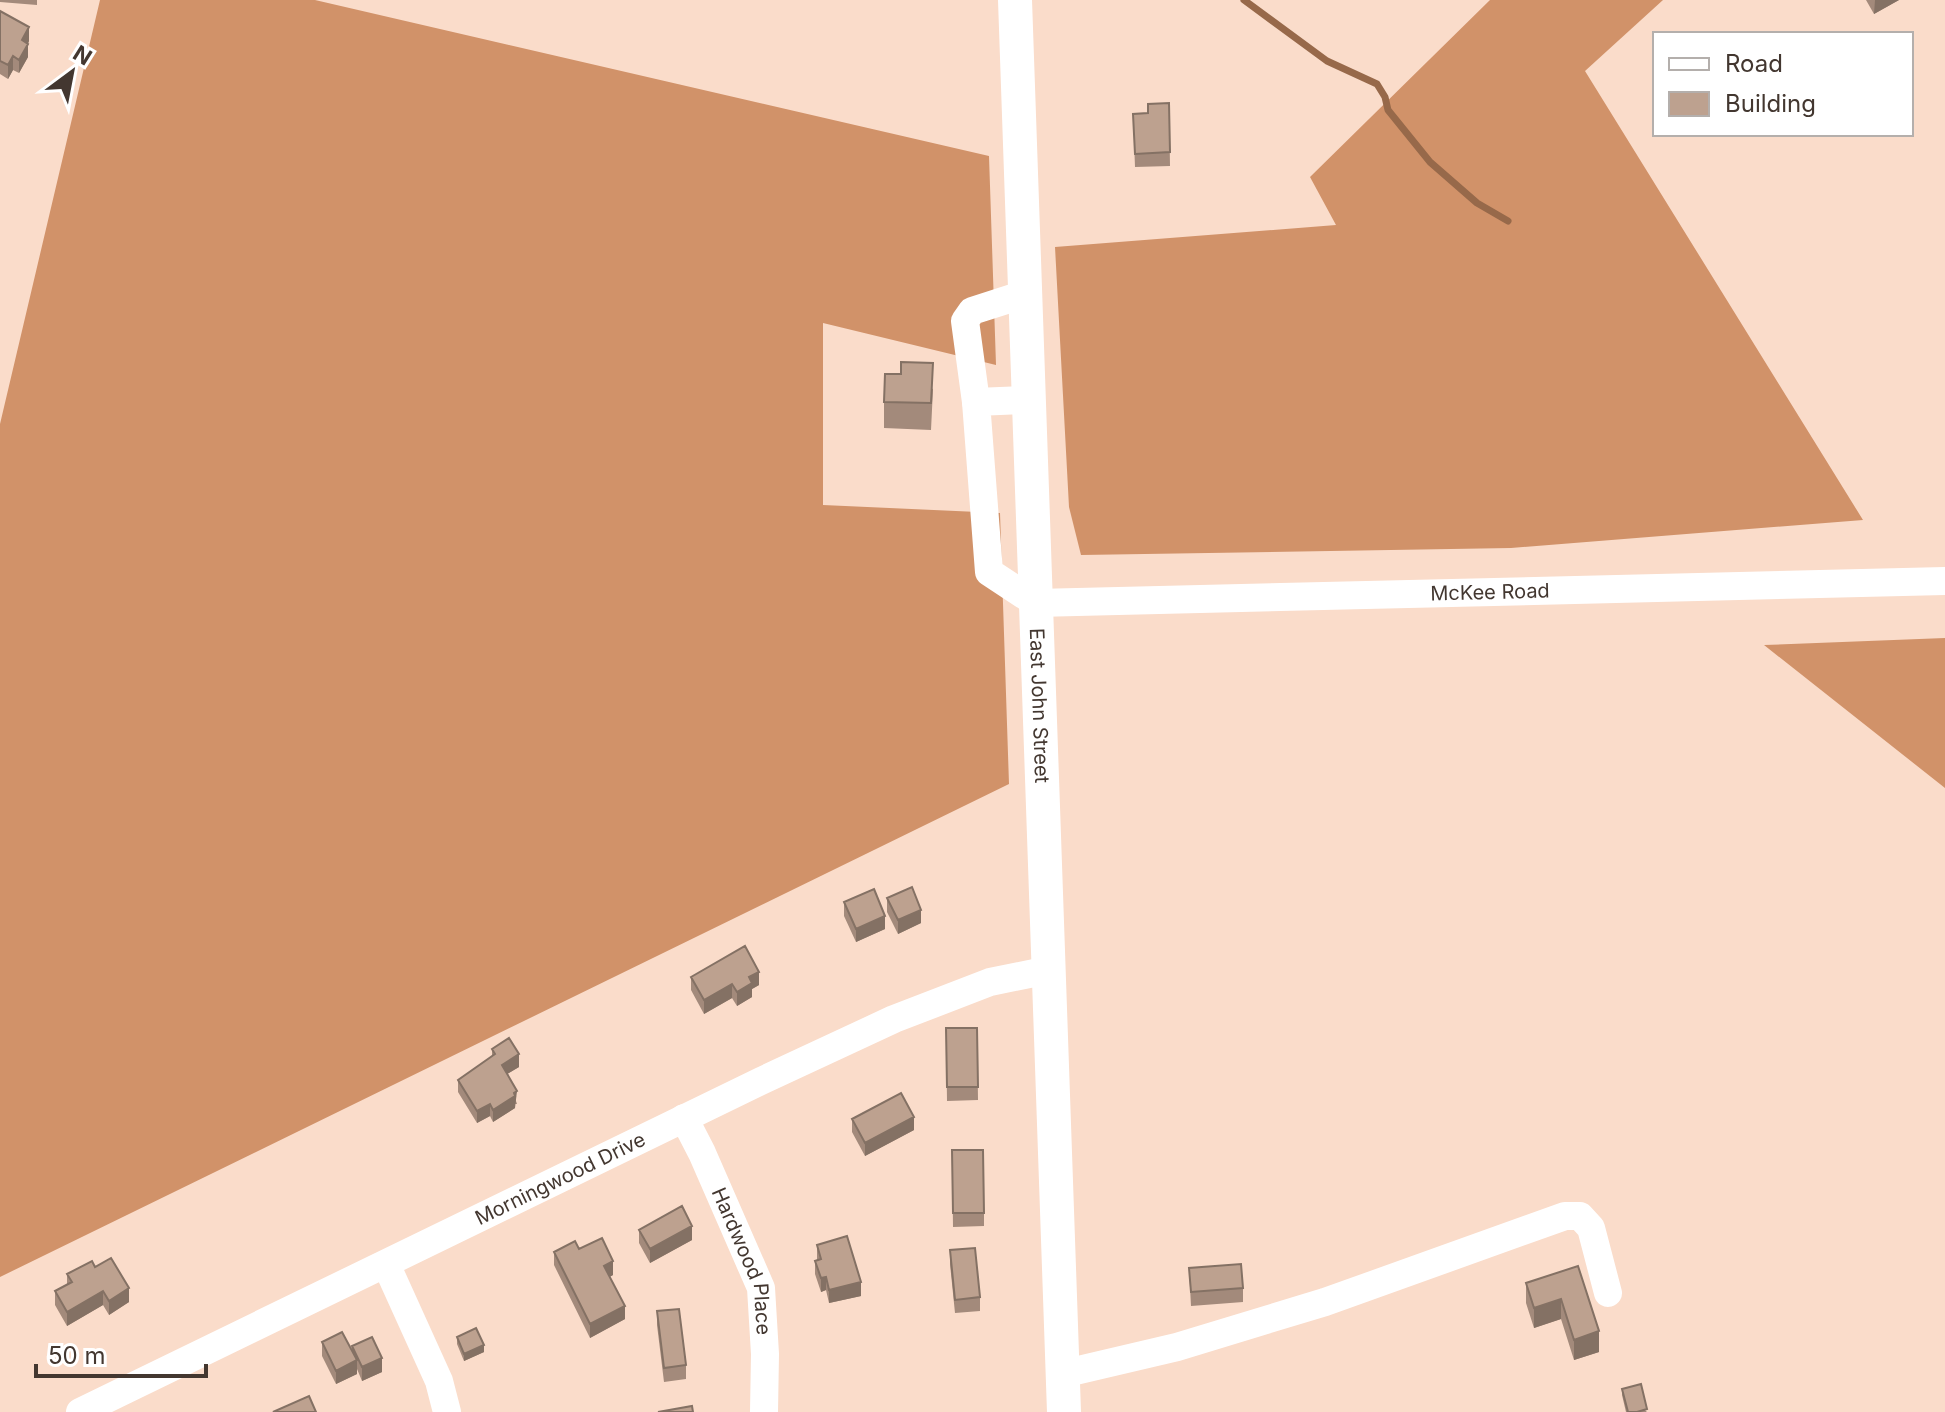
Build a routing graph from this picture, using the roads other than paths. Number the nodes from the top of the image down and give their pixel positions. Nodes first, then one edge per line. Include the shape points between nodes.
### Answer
1 (1015, 0) edge
2 (1025, 294) junction
3 (1027, 400) junction
4 (976, 402) junction
5 (1945, 581) edge
6 (1036, 603) junction
7 (1049, 970) junction
8 (684, 1118) junction
9 (386, 1264) junction
10 (1608, 1293) dead end
11 (1062, 1374) junction
12 (82, 1412) edge
13 (447, 1412) edge
14 (764, 1412) edge
15 (1064, 1412) edge

1 - 2 main road, East John Street
2 - 3 main road, East John Street
2 - 4 street via 972,311 965,321
3 - 4 street
3 - 6 main road, East John Street
4 - 6 street via 989,572
5 - 6 street, McKee Road
6 - 7 main road, East John Street
7 - 8 street, Morningwood Drive via 990,982 894,1019
7 - 11 main road, East John Street
8 - 9 street, Morningwood Drive
8 - 14 street, Hardwood Place via 761,1288
9 - 12 street, Morningwood Drive
9 - 13 street via 439,1381
10 - 11 street via 1591,1228 1580,1216 1565,1216 1325,1302 1177,1347
11 - 15 main road, East John Street

